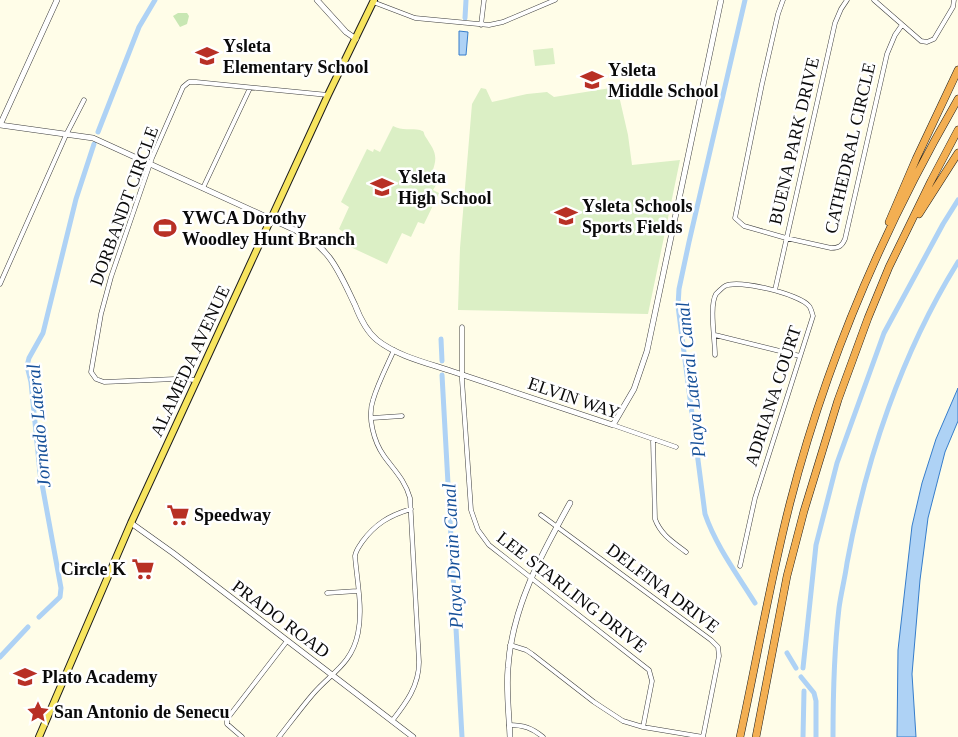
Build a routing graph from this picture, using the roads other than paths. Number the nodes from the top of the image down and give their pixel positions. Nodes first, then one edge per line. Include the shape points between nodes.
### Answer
1 (57, 0) edge
2 (318, 0) edge
3 (484, 0) edge
4 (555, 0) edge
5 (721, 0) edge
6 (783, 0) edge
7 (847, 0) edge
8 (874, 0) edge
9 (954, 0) edge
10 (373, 1) edge
11 (482, 25) junction
12 (902, 25) junction
13 (356, 38) junction
14 (958, 70) edge
15 (250, 88) junction
16 (328, 95) junction
17 (958, 99) edge
18 (84, 100) dead end
19 (0, 125) edge
20 (958, 130) edge
21 (66, 135) junction
22 (958, 153) edge
23 (151, 164) junction
24 (203, 188) junction
25 (272, 219) junction
26 (786, 238) junction
27 (878, 254) junction
28 (889, 267) junction
29 (0, 284) edge
30 (775, 290) junction
31 (462, 327) dead end
32 (715, 335) junction
33 (394, 350) junction
34 (715, 355) dead end
35 (800, 356) junction
36 (463, 375) junction
37 (197, 380) junction
38 (402, 416) dead end
39 (372, 418) junction
40 (613, 425) junction
41 (653, 440) junction
42 (676, 447) dead end
43 (570, 503) dead end
44 (411, 509) junction
45 (541, 515) dead end
46 (132, 523) junction
47 (558, 526) junction
48 (686, 552) dead end
49 (740, 566) dead end
50 (530, 578) junction
51 (358, 591) junction
52 (327, 594) dead end
53 (287, 641) junction
54 (510, 645) junction
55 (333, 676) junction
56 (392, 721) junction
57 (509, 724) junction
58 (643, 727) junction
59 (39, 737) edge
60 (242, 737) edge
61 (279, 737) edge
62 (413, 737) edge
63 (510, 737) edge
64 (544, 737) edge
65 (702, 737) edge
66 (740, 737) edge
67 (756, 737) edge

1 - 19 street
2 - 13 street via 346,32
3 - 11 street
4 - 11 street via 503,22
5 - 40 street via 647,351 631,395
6 - 26 street, CATHEDRAL CIRCLE via 735,214 744,226
7 - 26 street, BUENA PARK DRIVE via 835,23
8 - 12 street
9 - 12 street via 932,41 921,41
10 - 11 street via 415,18
10 - 13 main road, ALAMEDA AVENUE
12 - 26 street, CATHEDRAL CIRCLE via 894,35 887,54 842,245 831,248
13 - 16 main road, ALAMEDA AVENUE
14 - 27 highway via 916,159
15 - 16 street, DORBANDT CIRCLE
15 - 23 street, DORBANDT CIRCLE via 187,83
15 - 24 street
16 - 25 main road, ALAMEDA AVENUE
17 - 27 highway
18 - 21 street
19 - 21 street, ELVIN WAY
20 - 28 highway
21 - 23 street, ELVIN WAY via 93,138
21 - 29 street
22 - 28 highway
23 - 24 street, ELVIN WAY
23 - 37 street, DORBANDT CIRCLE via 108,286 91,372 104,382
24 - 25 street, ELVIN WAY
25 - 33 street, ELVIN WAY via 313,240 327,252 365,326 378,341
25 - 37 main road, ALAMEDA AVENUE
26 - 30 street, BUENA PARK DRIVE
27 - 66 highway via 838,353 790,501
28 - 67 highway via 838,400 804,512 787,576
30 - 32 street, ADRIANA COURT via 736,284 725,286 716,294 712,317
30 - 35 street, ADRIANA COURT via 801,299 810,306 813,316
31 - 36 street, LEE STARLING DRIVE
32 - 34 street, ADRIANA COURT
32 - 35 street
33 - 36 street, ELVIN WAY
33 - 39 street via 372,401
35 - 49 street, ADRIANA COURT via 755,498
36 - 40 street, ELVIN WAY
36 - 50 street, LEE STARLING DRIVE via 474,522 489,545
37 - 46 main road, ALAMEDA AVENUE
38 - 39 street
39 - 44 street via 379,448 405,485
40 - 41 street, ELVIN WAY
41 - 42 street, ELVIN WAY
41 - 48 street via 655,520 661,532
43 - 47 street
44 - 51 street via 385,519 357,548
44 - 56 street via 419,671 409,699
45 - 47 street, DELFINA DRIVE
46 - 53 street, PRADO ROAD
46 - 59 main road, ALAMEDA AVENUE
47 - 50 street
47 - 65 street, DELFINA DRIVE via 718,647
50 - 54 street
50 - 58 street, LEE STARLING DRIVE via 649,670 652,680
51 - 52 street
51 - 55 street via 358,634 349,656
53 - 55 street, PRADO ROAD
53 - 60 street via 227,719 227,724
54 - 57 street via 507,670
54 - 58 street via 532,654 615,717
55 - 56 street, PRADO ROAD
55 - 61 street via 312,695
56 - 62 street, PRADO ROAD
57 - 63 street
57 - 64 street via 524,725
58 - 65 street

